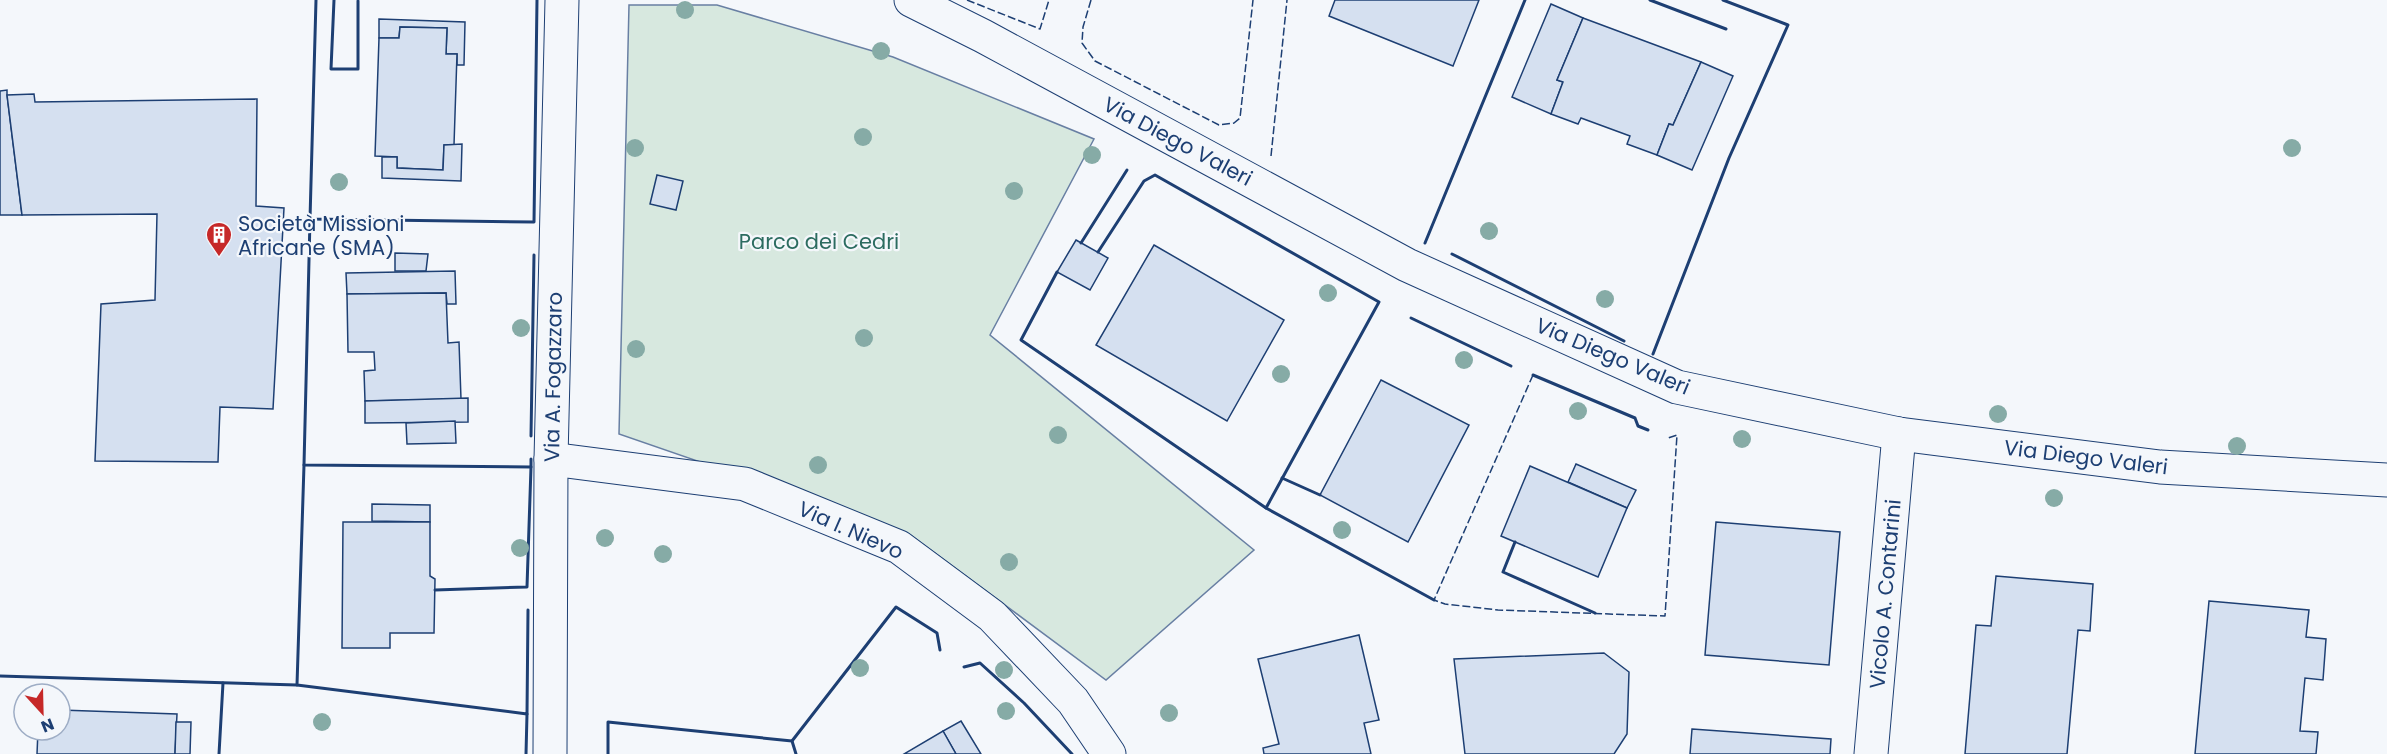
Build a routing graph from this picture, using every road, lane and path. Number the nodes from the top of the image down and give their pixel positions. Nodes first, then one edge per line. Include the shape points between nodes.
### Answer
1 (562, 0) edge
2 (911, 0) edge
3 (1899, 434) junction
4 (551, 459) junction
5 (2387, 480) edge
6 (550, 754) edge
7 (1109, 754) edge
8 (1871, 754) edge

1 - 4 street, Via A. Fogazzaro
2 - 3 street, Via Diego Valeri via 1407,265 1677,387
3 - 5 street, Via Diego Valeri via 2160,467
3 - 8 street, Vicolo A. Contarini
4 - 6 street, Via A. Fogazzaro
4 - 7 street, Via I. Nievo via 745,484 899,547 992,616 1073,701

